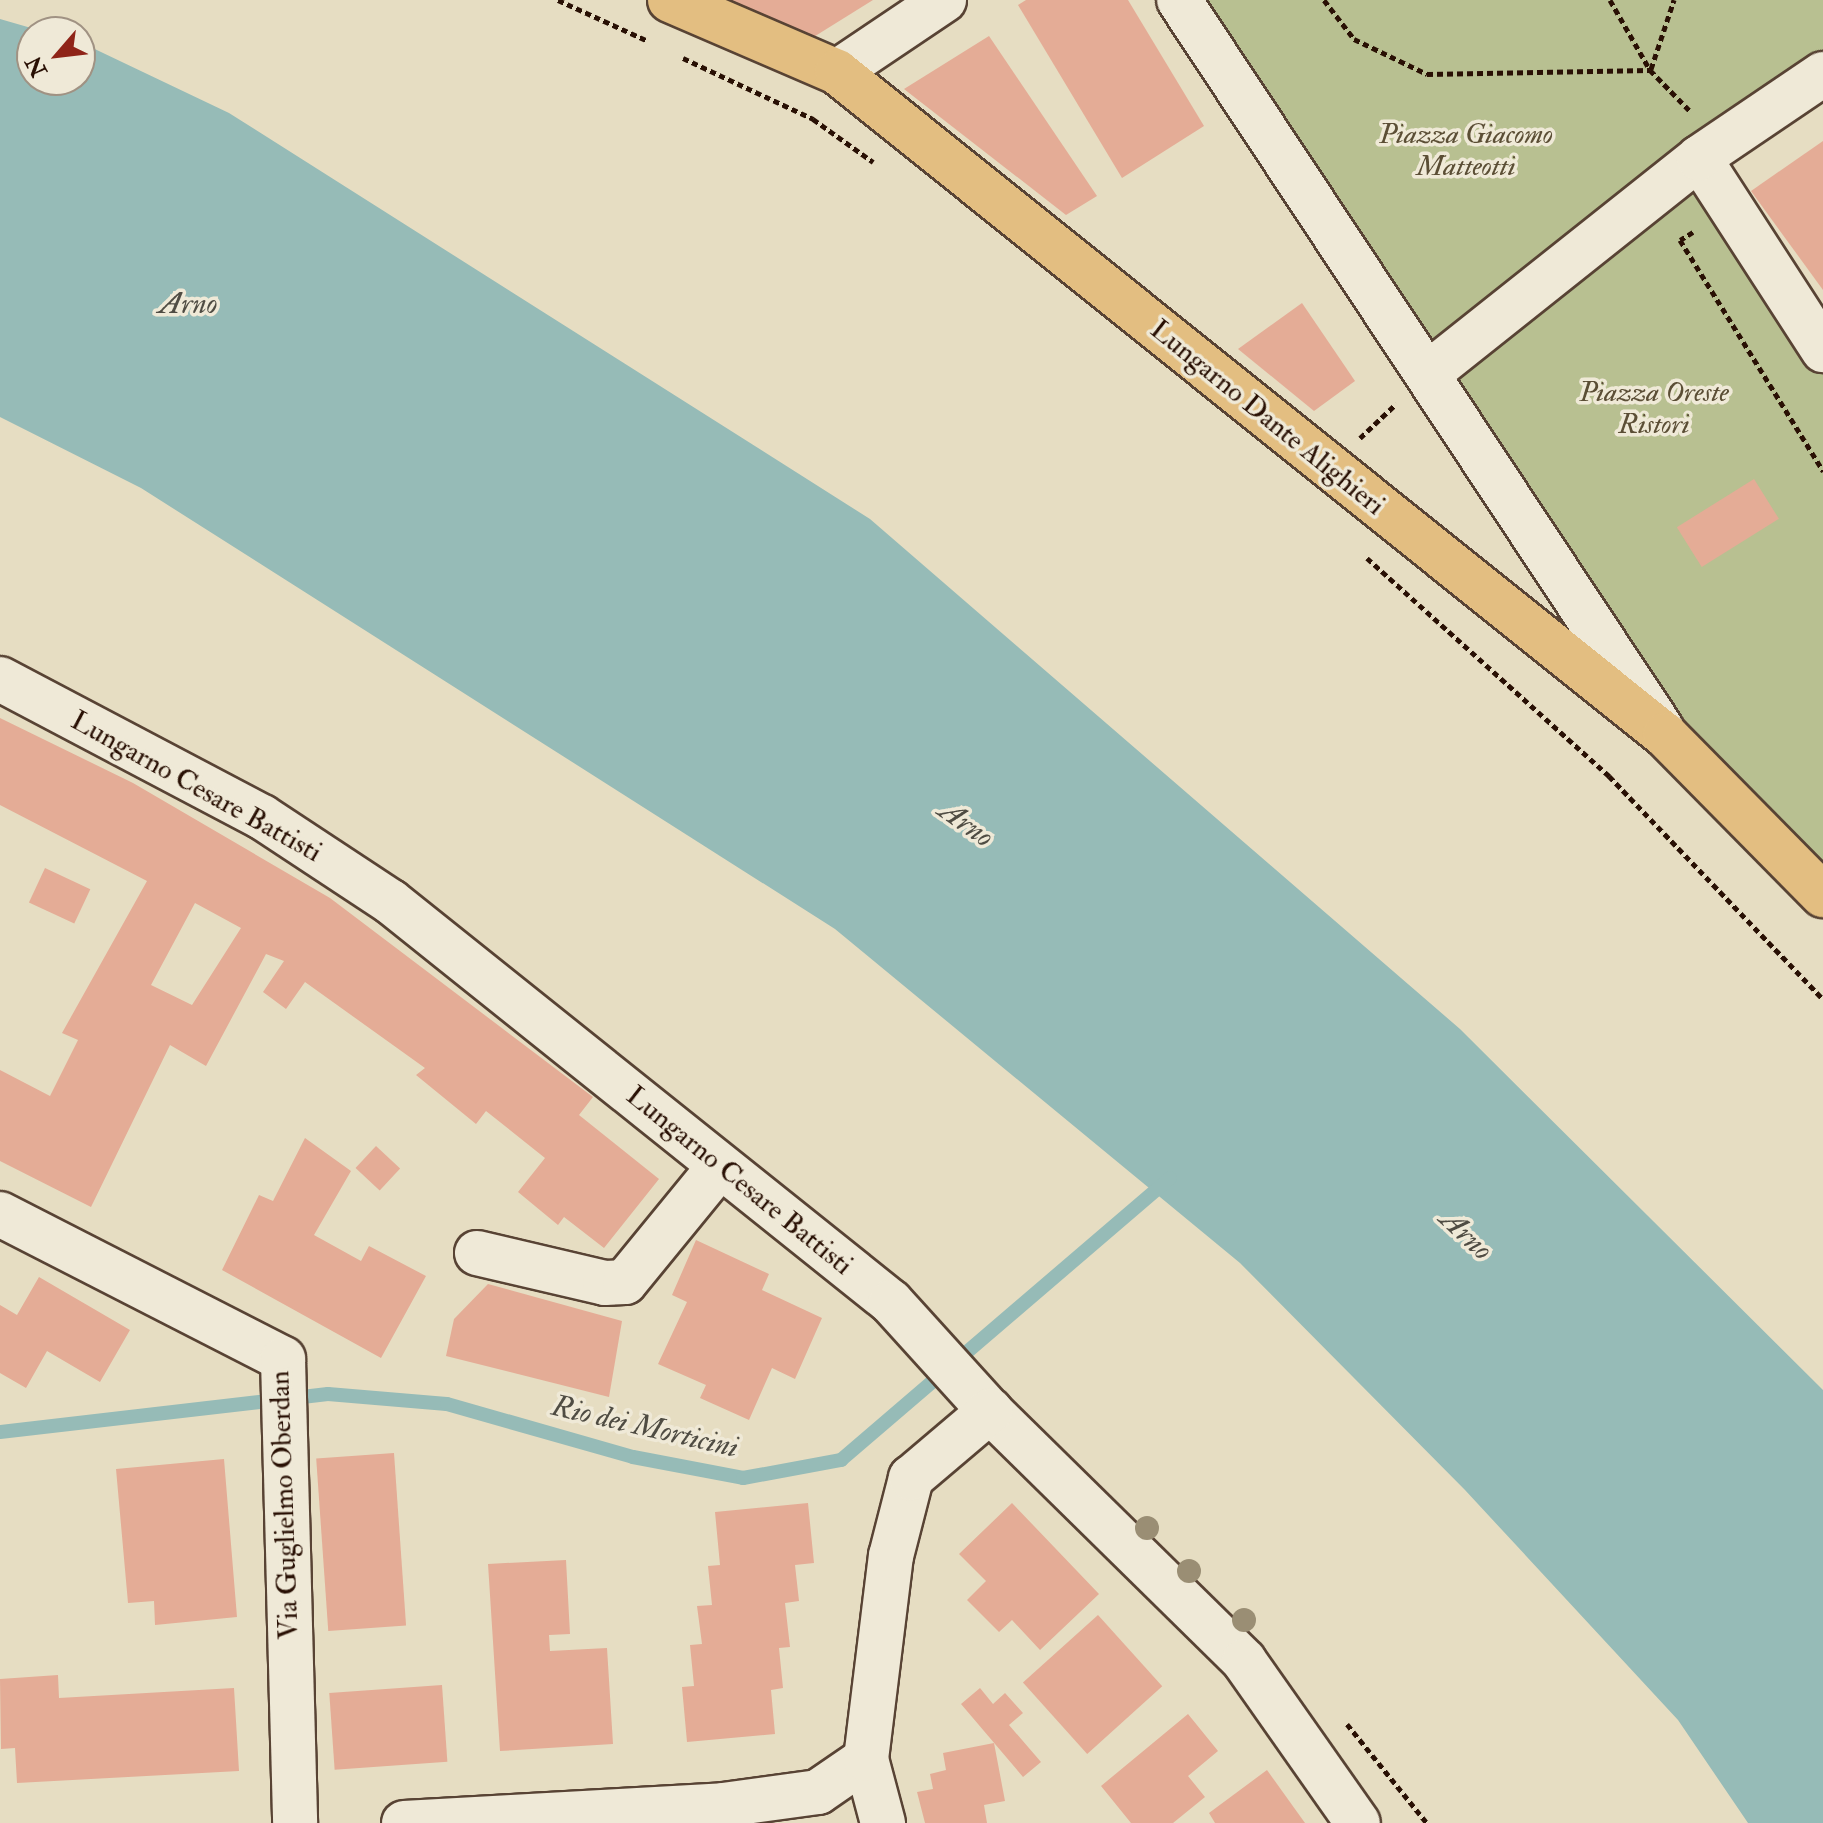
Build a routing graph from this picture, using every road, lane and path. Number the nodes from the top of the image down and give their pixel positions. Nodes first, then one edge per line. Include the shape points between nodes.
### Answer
1 (558, 0) edge
2 (670, 0) edge
3 (944, 0) edge
4 (1179, 0) edge
5 (1324, 0) edge
6 (1610, 0) edge
7 (1674, 0) edge
8 (658, 46) dead end
9 (672, 53) dead end
10 (1650, 70) junction
11 (837, 72) junction
12 (1823, 74) edge
13 (1710, 151) junction
14 (886, 171) dead end
15 (1731, 208) junction
16 (1823, 350) edge
17 (1430, 372) junction
18 (1823, 471) edge
19 (1365, 556) dead end
20 (0, 679) edge
21 (1665, 735) junction
22 (1823, 895) edge
23 (1823, 999) edge
24 (720, 1166) junction
25 (0, 1214) edge
26 (477, 1253) dead end
27 (983, 1404) junction
28 (866, 1759) junction
29 (295, 1823) edge
30 (404, 1823) edge
31 (883, 1823) edge
32 (1358, 1823) edge

1 - 8 path
2 - 11 main road, Lungarno Dante Alighieri
3 - 11 street
4 - 17 street
5 - 10 path via 1354,39 1427,74
6 - 10 path
7 - 10 path
9 - 14 path via 813,119
10 - 13 path
11 - 21 main road, Lungarno Dante Alighieri
12 - 13 street
13 - 15 street
13 - 17 street
15 - 16 street
15 - 18 path via 1680,240
17 - 21 street
19 - 23 path via 1609,776
20 - 24 street, Lungarno Cesare Battisti via 262,817 391,902
21 - 22 main road, Lungarno Dante Alighieri
24 - 26 street via 625,1282 605,1283
24 - 27 street, Lungarno Cesare Battisti via 891,1302
25 - 29 street, Via Guglielmo Oberdan via 283,1359
27 - 28 street via 911,1478 891,1556
27 - 32 street, Lungarno Cesare Battisti via 1244,1661
28 - 30 street via 818,1792 805,1794 723,1805
28 - 31 street

